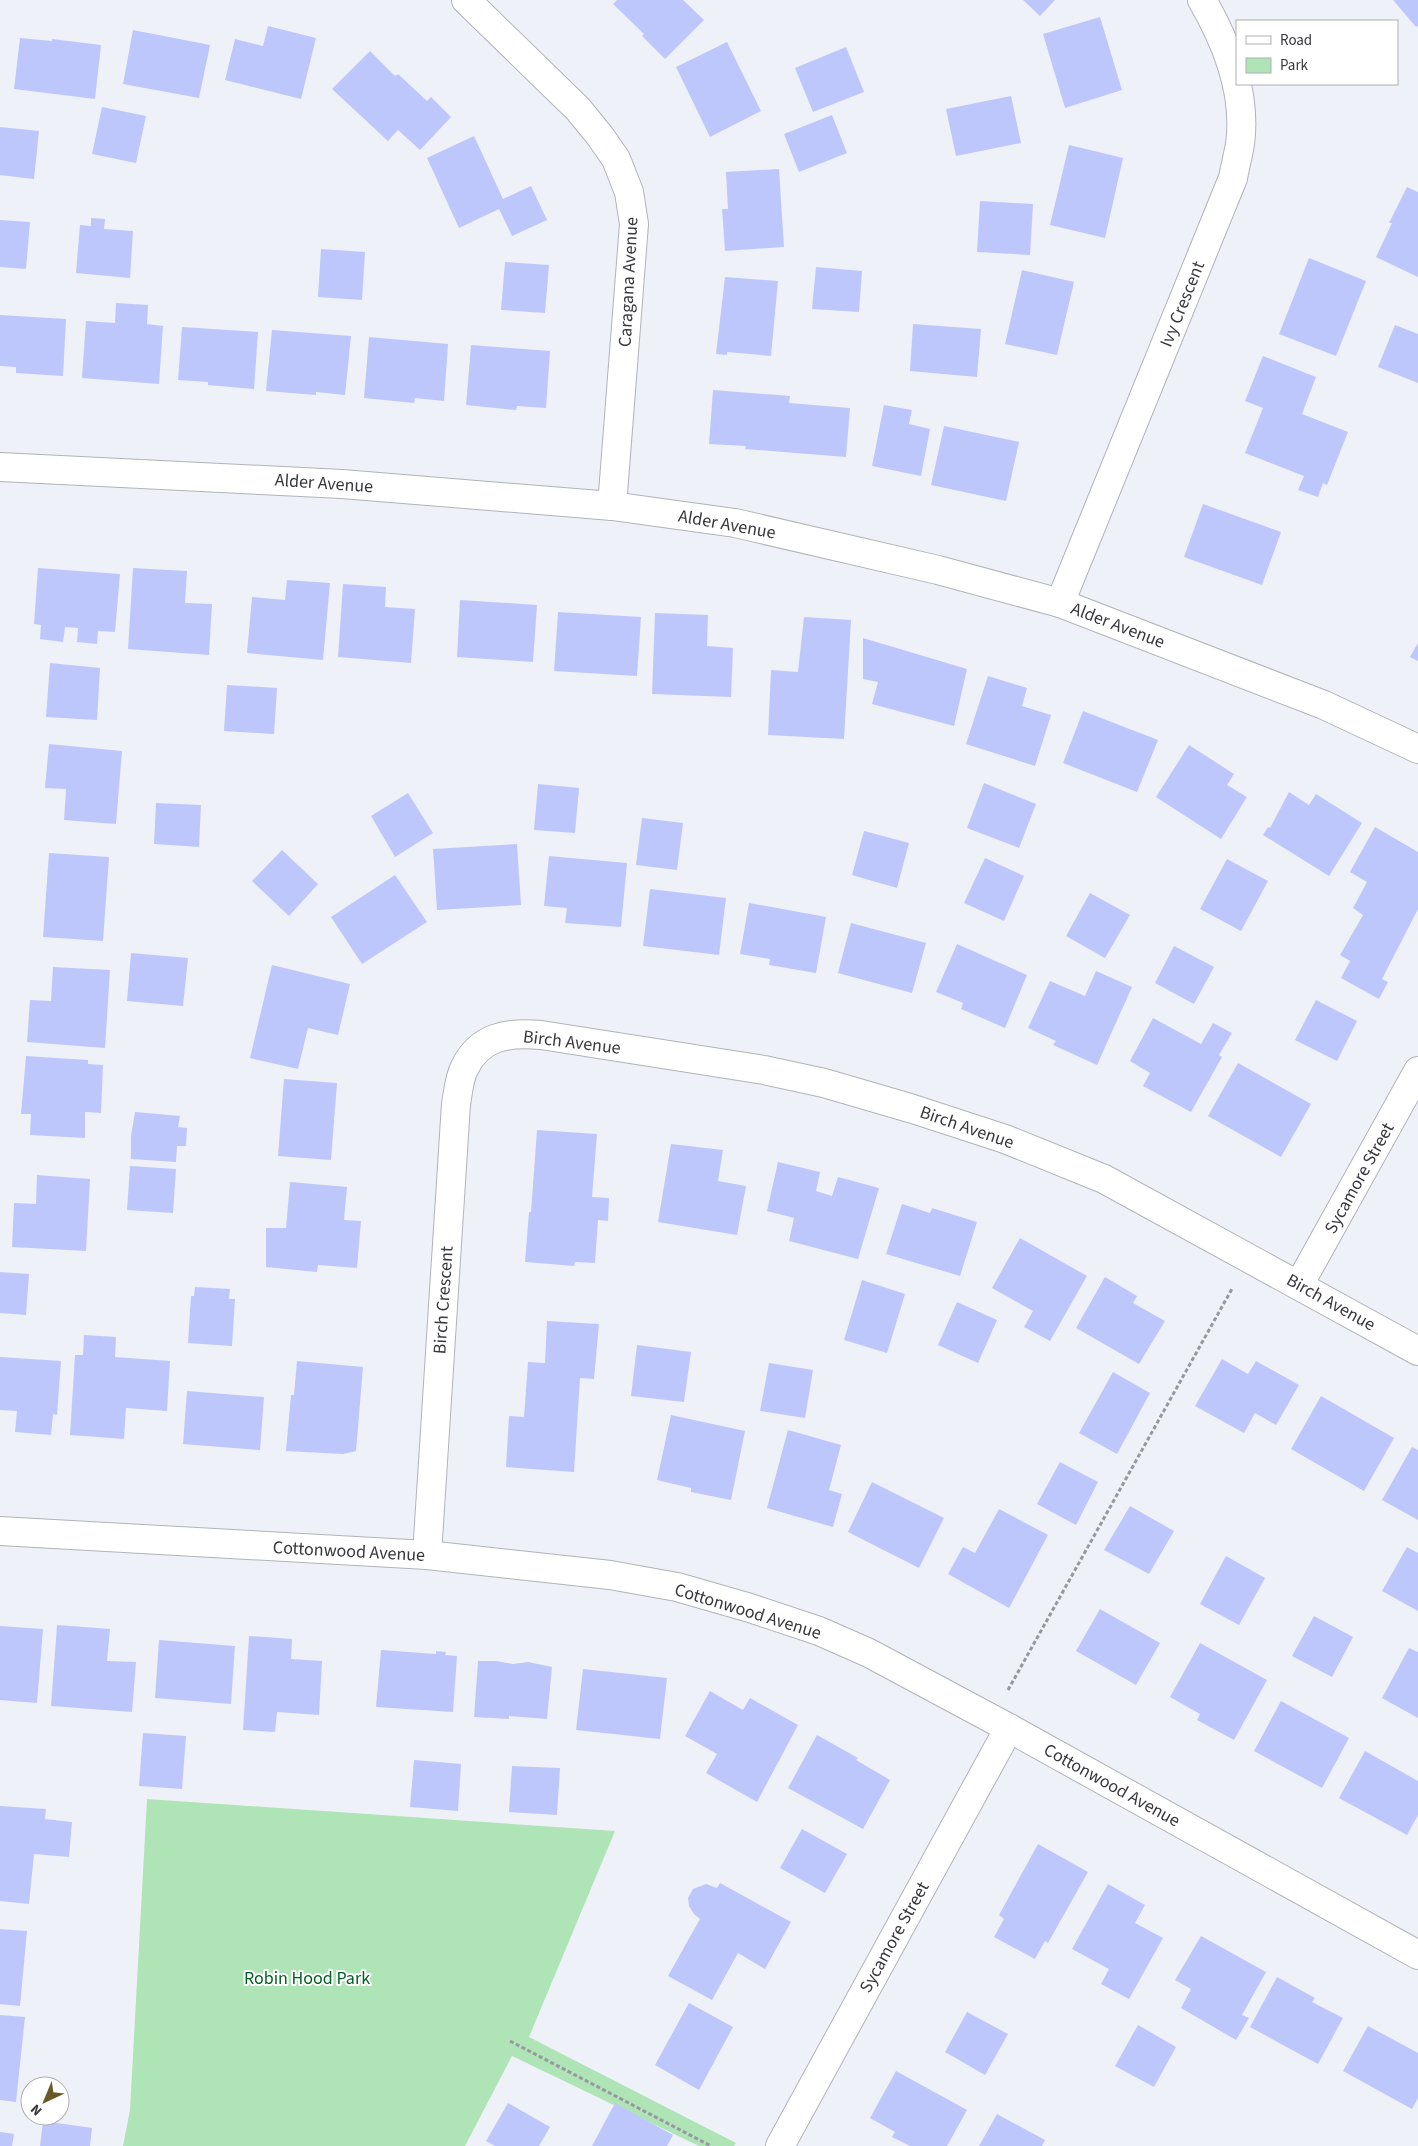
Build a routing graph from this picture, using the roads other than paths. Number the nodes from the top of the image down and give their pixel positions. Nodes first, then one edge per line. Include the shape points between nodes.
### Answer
1 (466, 0) edge
2 (1202, 0) edge
3 (1236, 82) edge
4 (1236, 85) edge
5 (0, 467) edge
6 (612, 506) junction
7 (1060, 603) junction
8 (1418, 749) edge
9 (476, 1048) joint
10 (1418, 1071) edge
11 (1299, 1285) junction
12 (1418, 1351) edge
13 (0, 1531) edge
14 (427, 1555) junction
15 (1000, 1723) junction
16 (1418, 1955) edge
17 (780, 2146) edge

1 - 6 street, Caragana Avenue via 578,109 616,160 629,192 634,224
2 - 3 street, Ivy Crescent via 1232,60
4 - 7 street, Ivy Crescent via 1240,143 1233,178
5 - 6 street, Alder Avenue via 342,484
6 - 7 street, Alder Avenue via 735,523 938,570
7 - 8 street, Alder Avenue via 1324,706
9 - 11 street, Birch Avenue via 496,1038 520,1033 541,1035 764,1070 824,1083 1006,1139 1104,1179
9 - 14 street, Birch Crescent via 463,1070 456,1104
10 - 11 street, Sycamore Street
11 - 12 street, Birch Avenue
13 - 14 street, Cottonwood Avenue
14 - 15 street, Cottonwood Avenue via 610,1574 677,1587 750,1608 819,1631 870,1653
15 - 16 street, Cottonwood Avenue
15 - 17 street, Sycamore Street

